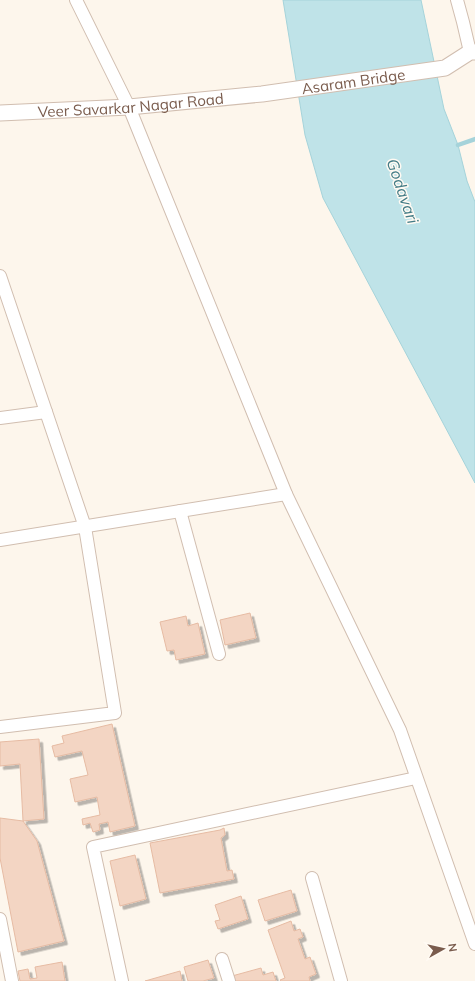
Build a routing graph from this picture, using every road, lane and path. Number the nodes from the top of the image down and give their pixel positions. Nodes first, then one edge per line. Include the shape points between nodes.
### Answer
1 (76, 0) edge
2 (457, 0) edge
3 (473, 52) edge
4 (262, 94) joint
5 (129, 107) junction
6 (0, 113) edge
7 (0, 276) edge
8 (46, 412) junction
9 (0, 418) edge
10 (286, 494) junction
11 (180, 511) junction
12 (85, 527) junction
13 (0, 540) edge
14 (219, 654) dead end
15 (0, 727) edge
16 (416, 778) junction
17 (312, 878) dead end
18 (0, 919) edge
19 (475, 944) edge
20 (222, 959) dead end
21 (12, 981) edge
22 (122, 981) edge
23 (229, 981) edge
24 (341, 981) edge

1 - 5 street
2 - 3 street
3 - 4 street, Asaram Bridge via 445,68
4 - 5 street, Veer Savarkar Nagar Road
5 - 6 street, Veer Savarkar Nagar Road
5 - 10 street
7 - 8 street
8 - 9 street
8 - 12 street
10 - 11 street
10 - 16 street via 400,730
11 - 12 street
11 - 14 street
12 - 13 street
12 - 15 street via 116,713
16 - 19 street
16 - 22 street via 93,847
17 - 24 street
18 - 21 street
20 - 23 street

